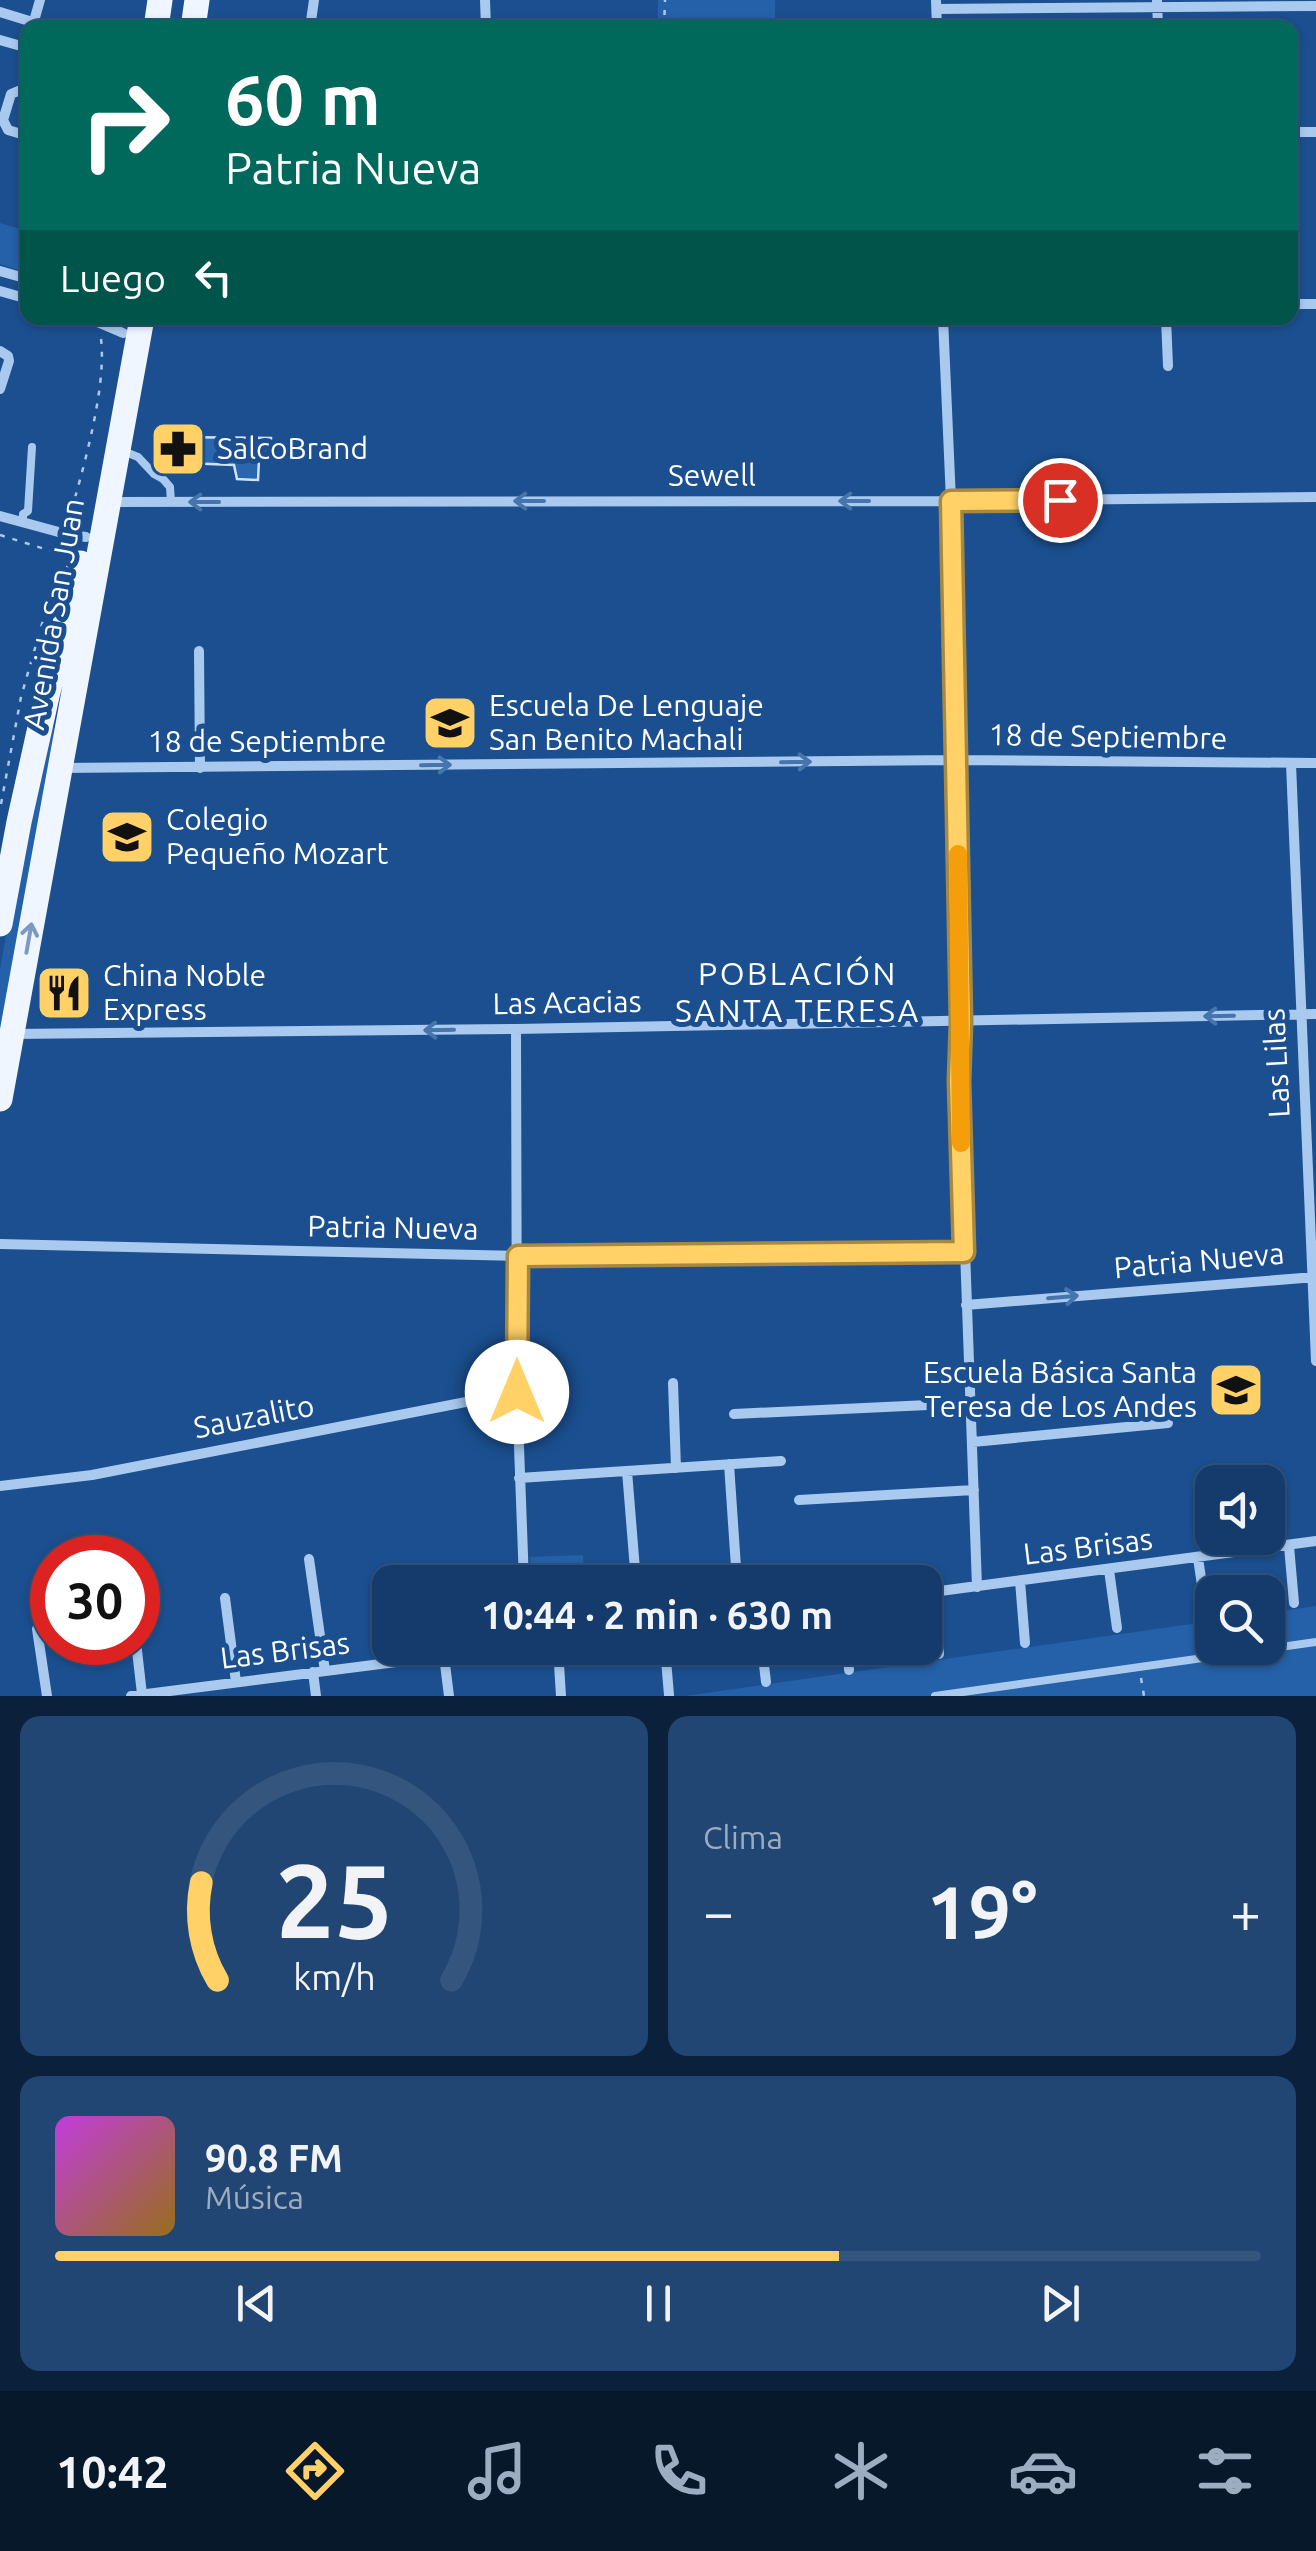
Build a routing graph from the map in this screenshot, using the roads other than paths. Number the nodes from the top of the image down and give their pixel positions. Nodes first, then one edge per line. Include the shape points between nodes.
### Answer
1 (937, 4) edge
2 (1157, 4) edge
3 (1308, 4) edge
4 (20, 90) edge
5 (20, 134) edge
6 (123, 325) edge
7 (123, 325) edge
8 (944, 325) edge
9 (1166, 325) edge
10 (0, 351) edge
11 (1168, 366) dead end
12 (0, 389) edge
13 (32, 447) dead end
14 (117, 448) junction
15 (1316, 497) edge
16 (951, 501) junction
17 (107, 502) junction
18 (171, 502) junction
19 (0, 516) edge
20 (23, 522) junction
21 (76, 535) junction
22 (199, 652) dead end
23 (58, 699) junction
24 (956, 760) junction
25 (1316, 763) edge
26 (1291, 764) junction
27 (59, 768) junction
28 (200, 768) junction
29 (7, 825) edge
30 (0, 924) edge
31 (1316, 1014) edge
32 (1300, 1015) junction
33 (961, 1022) junction
34 (516, 1029) junction
35 (6, 1036) edge
36 (0, 1099) edge
37 (0, 1244) edge
38 (964, 1252) junction
39 (518, 1256) junction
40 (1314, 1277) edge
41 (966, 1304) junction
42 (1316, 1361) edge
43 (673, 1383) dead end
44 (517, 1392) junction
45 (970, 1403) junction
46 (734, 1414) dead end
47 (1168, 1422) dead end
48 (972, 1442) junction
49 (780, 1461) dead end
50 (728, 1464) junction
51 (676, 1468) junction
52 (627, 1471) junction
53 (519, 1478) junction
54 (0, 1486) edge
55 (974, 1490) junction
56 (799, 1500) dead end
57 (1316, 1542) edge
58 (1289, 1546) junction
59 (1198, 1558) junction
60 (308, 1560) dead end
61 (523, 1565) edge
62 (635, 1565) edge
63 (737, 1565) edge
64 (1109, 1570) junction
65 (1201, 1575) edge
66 (1020, 1581) junction
67 (977, 1587) junction
68 (942, 1591) edge
69 (225, 1598) dead end
70 (1294, 1602) dead end
71 (1117, 1628) dead end
72 (1316, 1642) edge
73 (1025, 1643) dead end
74 (372, 1661) edge
75 (42, 1665) edge
76 (136, 1665) edge
77 (445, 1665) edge
78 (559, 1665) edge
79 (666, 1665) edge
80 (764, 1665) edge
81 (849, 1665) edge
82 (849, 1670) dead end
83 (319, 1672) junction
84 (236, 1682) junction
85 (766, 1682) dead end
86 (214, 1691) edge
87 (136, 1695) edge
88 (669, 1695) edge
89 (47, 1696) edge
90 (316, 1696) edge
91 (449, 1696) edge
92 (560, 1696) edge
93 (935, 1696) edge

1 - 2 street
2 - 3 street
4 - 5 street via 11,94 3,120
6 - 14 main road, Avenida San Juan
7 - 21 main road, Avenida San Juan
8 - 16 street
9 - 11 street
10 - 12 street via 9,361
13 - 20 lane
14 - 17 main road, Avenida San Juan
14 - 18 lane via 163,478
15 - 16 street, Sewell
16 -> 18 street, Sewell
16 - 24 street
17 - 18 street, Sewell
17 - 23 main road, Avenida San Juan
19 - 20 street
20 - 21 street
21 - 23 main road, Avenida San Juan
22 - 28 street
23 - 27 main road, Avenida San Juan
23 - 29 main road, Avenida San Juan
24 - 26 street, 18 de Septiembre
28 -> 24 street, 18 de Septiembre
24 - 33 street
25 - 26 street, 18 de Septiembre
26 - 32 street, Las Lilas
27 - 28 street, 18 de Septiembre
35 -> 27 main road, Avenida San Juan
29 - 30 main road, Avenida San Juan
31 - 32 street, Las Acacias
32 -> 33 street, Las Acacias
32 - 40 street, Las Lilas
33 - 34 street, Las Acacias
33 - 38 street
34 -> 35 street, Las Acacias
34 - 39 street
35 - 36 main road, Avenida San Juan
37 - 39 street, Patria Nueva
38 - 39 street, Patria Nueva
38 - 41 street
39 - 44 street
41 -> 40 street, Patria Nueva
40 - 42 street, Las Lilas
41 - 45 street
43 - 51 street
44 - 53 street
44 - 54 street, Sauzalito via 92,1475
45 - 46 street
45 - 48 street
47 - 48 street
48 - 55 street
49 - 50 street
50 - 51 street
50 - 63 street
51 - 52 street
52 - 53 street
52 - 62 street
53 - 61 street
55 - 56 street
55 - 67 street
57 - 58 street, Las Brisas
58 - 59 street, Las Brisas
58 - 70 street
59 - 64 street, Las Brisas
59 - 65 street
60 - 83 street
64 - 66 street, Las Brisas
64 - 71 street
66 - 67 street, Las Brisas
66 - 73 street
67 - 68 street, Las Brisas
69 - 84 street
72 - 93 lane
74 - 83 street, Las Brisas
75 - 89 street
76 - 87 street
77 - 91 street
78 - 92 street
79 - 88 street
80 - 85 street
81 - 82 street
83 - 84 street, Las Brisas
83 - 90 street
84 - 86 street, Las Brisas
86 - 87 street, Las Brisas

